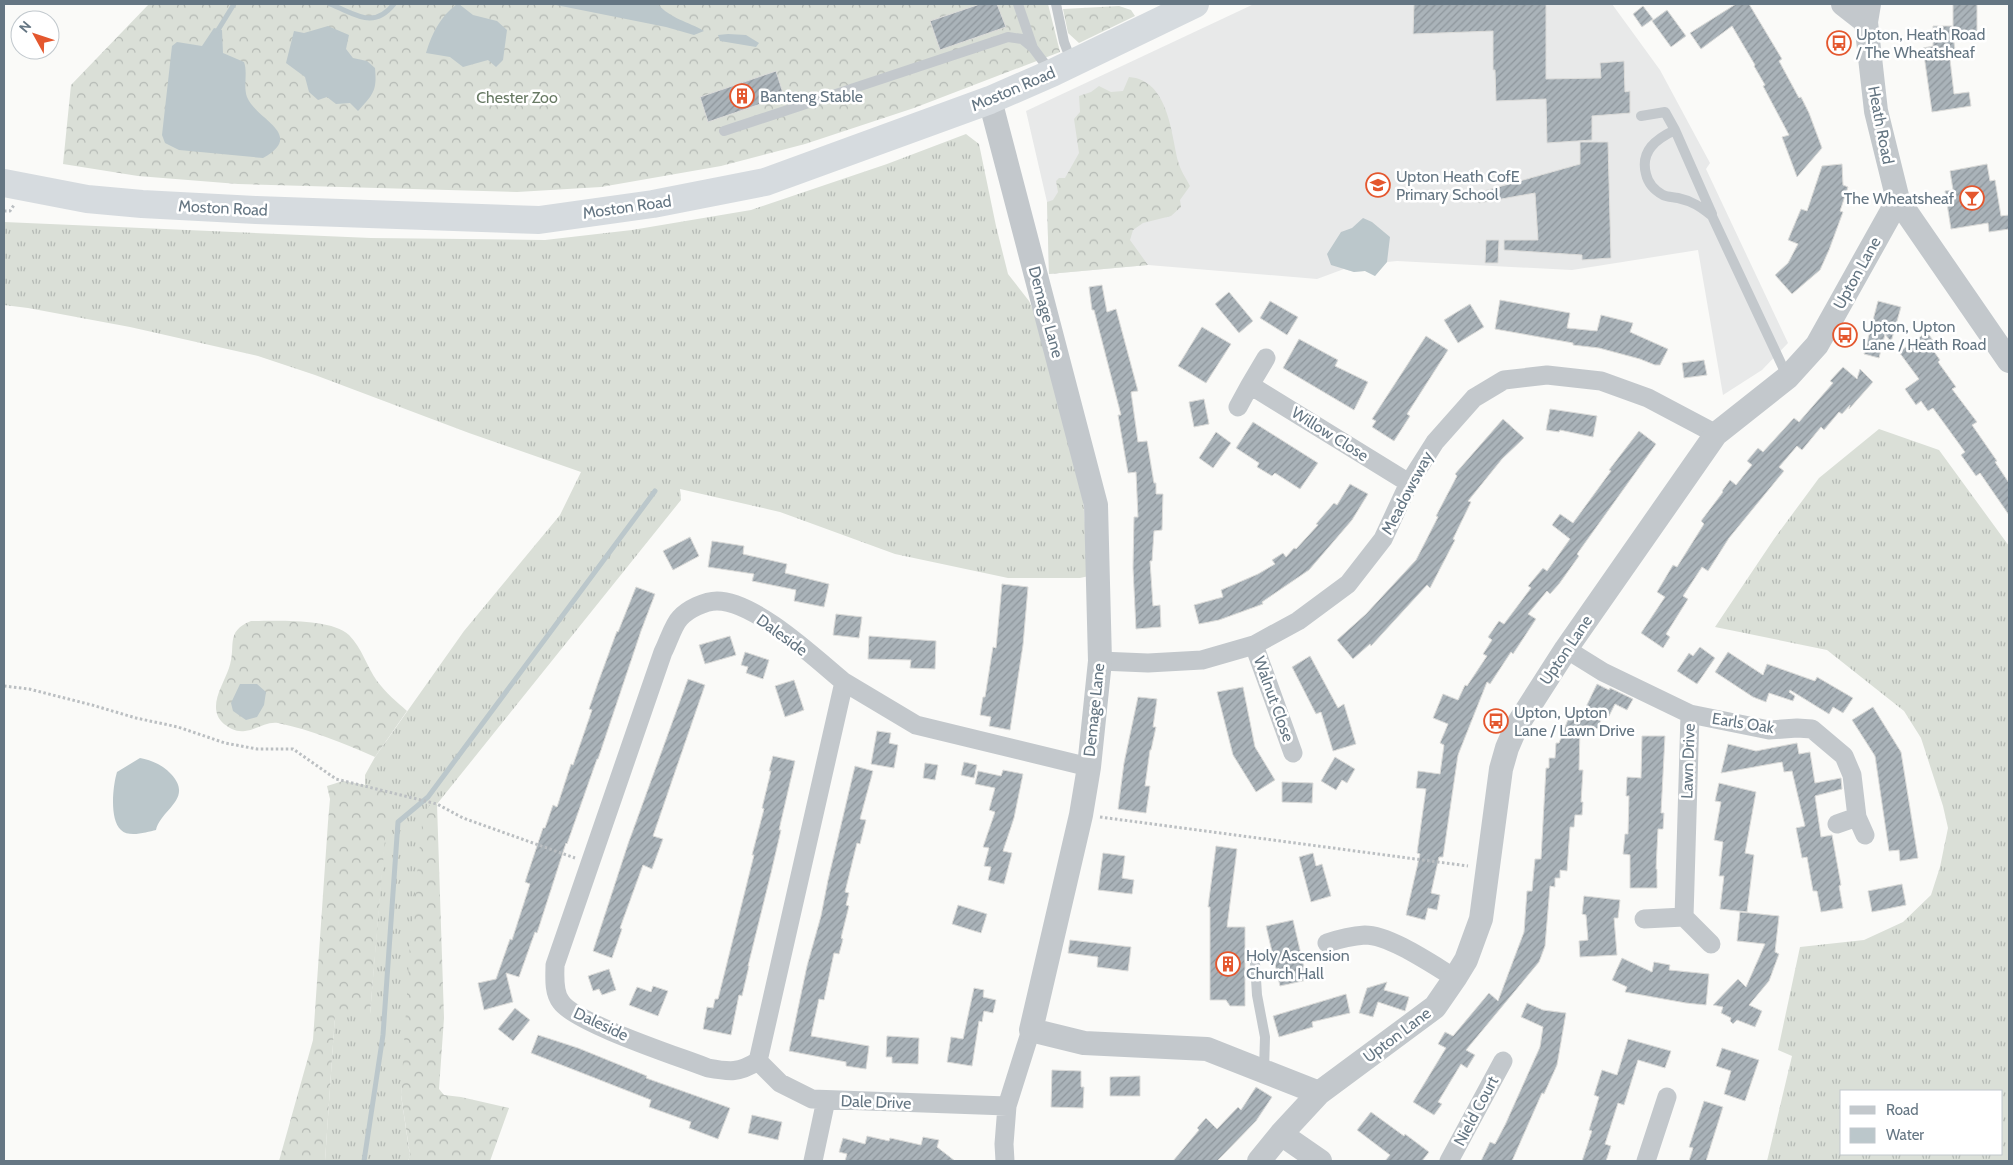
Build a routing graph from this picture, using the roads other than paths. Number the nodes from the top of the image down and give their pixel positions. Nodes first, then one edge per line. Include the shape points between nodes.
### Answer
1 (1018, 4) edge
2 (1056, 4) edge
3 (1195, 4) edge
4 (1843, 4) edge
5 (1868, 13) edge
6 (1032, 48) junction
7 (1062, 68) junction
8 (990, 100) junction
9 (1642, 116) dead end
10 (1675, 130) junction
11 (724, 131) dead end
12 (10, 182) edge
13 (1898, 200) junction
14 (1712, 216) junction
15 (1266, 358) dead end
16 (2009, 361) edge
17 (1788, 377) junction
18 (1250, 385) junction
19 (1238, 407) dead end
20 (1716, 434) junction
21 (1409, 483) junction
22 (1254, 645) junction
23 (1566, 649) junction
24 (1100, 661) junction
25 (844, 682) junction
26 (1690, 714) junction
27 (1294, 752) dead end
28 (1089, 767) junction
29 (1857, 817) junction
30 (1838, 824) dead end
31 (1865, 834) dead end
32 (1684, 917) junction
33 (1644, 919) dead end
34 (1327, 943) dead end
35 (1711, 944) dead end
36 (1255, 963) dead end
37 (1455, 978) junction
38 (1031, 1030) junction
39 (758, 1061) junction
40 (1503, 1061) dead end
41 (1264, 1071) junction
42 (1319, 1093) junction
43 (1667, 1097) dead end
44 (826, 1100) junction
45 (1007, 1106) junction
46 (1281, 1134) junction
47 (812, 1161) edge
48 (1005, 1161) edge
49 (1259, 1161) edge
50 (1320, 1161) edge
51 (1450, 1161) edge
52 (1646, 1161) edge

1 - 6 lane
2 - 7 lane via 1064,42
3 - 7 highway, Moston Road
4 - 5 street
5 - 13 street, Heath Road via 1876,111
6 - 7 lane
6 - 11 lane via 1022,39 1008,37
7 - 8 highway, Moston Road
8 - 12 highway, Moston Road via 765,182 653,204 539,220 142,204 87,199
8 - 24 street, Demage Lane via 1096,505
9 - 10 lane via 1665,112
10 - 14 lane
10 - 14 lane via 1650,147 1643,162 1646,176 1653,188 1665,196 1695,203
13 - 16 street, Heath Road
13 - 17 street, Upton Lane via 1817,345
14 - 17 lane
15 - 18 street
17 - 20 street, Upton Lane
18 - 19 street
18 - 21 street, Willow Close
20 - 21 street, Meadowsway via 1648,398 1601,381 1547,374 1504,380 1474,398 1435,442
20 - 23 street, Upton Lane
21 - 22 street, Meadowsway via 1383,539 1348,584 1298,621
22 - 24 street, Meadowsway via 1202,660
22 - 27 street, Walnut Close
23 - 26 street, Lawn Drive via 1603,672
23 - 37 street, Upton Lane via 1516,726 1507,748 1501,769 1481,920 1466,960
24 - 28 street, Demage Lane
25 - 28 street, Daleside via 916,725
25 - 39 street
25 - 39 street, Daleside via 769,622 735,604 702,603 679,618 664,652 555,965 555,987 560,1002 574,1014 708,1068 744,1070
26 - 29 street, Earls Oak via 1769,730 1812,729 1844,756 1852,776
26 - 32 street, Lawn Drive
28 - 38 street, Demage Lane via 1081,815
29 - 30 street
29 - 31 street, Earls Oak
32 - 33 street
32 - 35 street
34 - 37 street via 1367,935 1386,939
36 - 41 lane via 1264,1037
37 - 42 street, Upton Lane via 1435,1007
38 - 41 street via 1084,1043 1207,1049
38 - 45 street
39 - 44 street, Dale Drive via 780,1083 812,1099
40 - 51 street, Nield Court
41 - 42 street
42 - 46 street, Upton Lane
43 - 52 street
44 - 45 street, Dale Drive
44 - 47 street
45 - 48 street
46 - 49 street, Upton Lane
46 - 50 street

